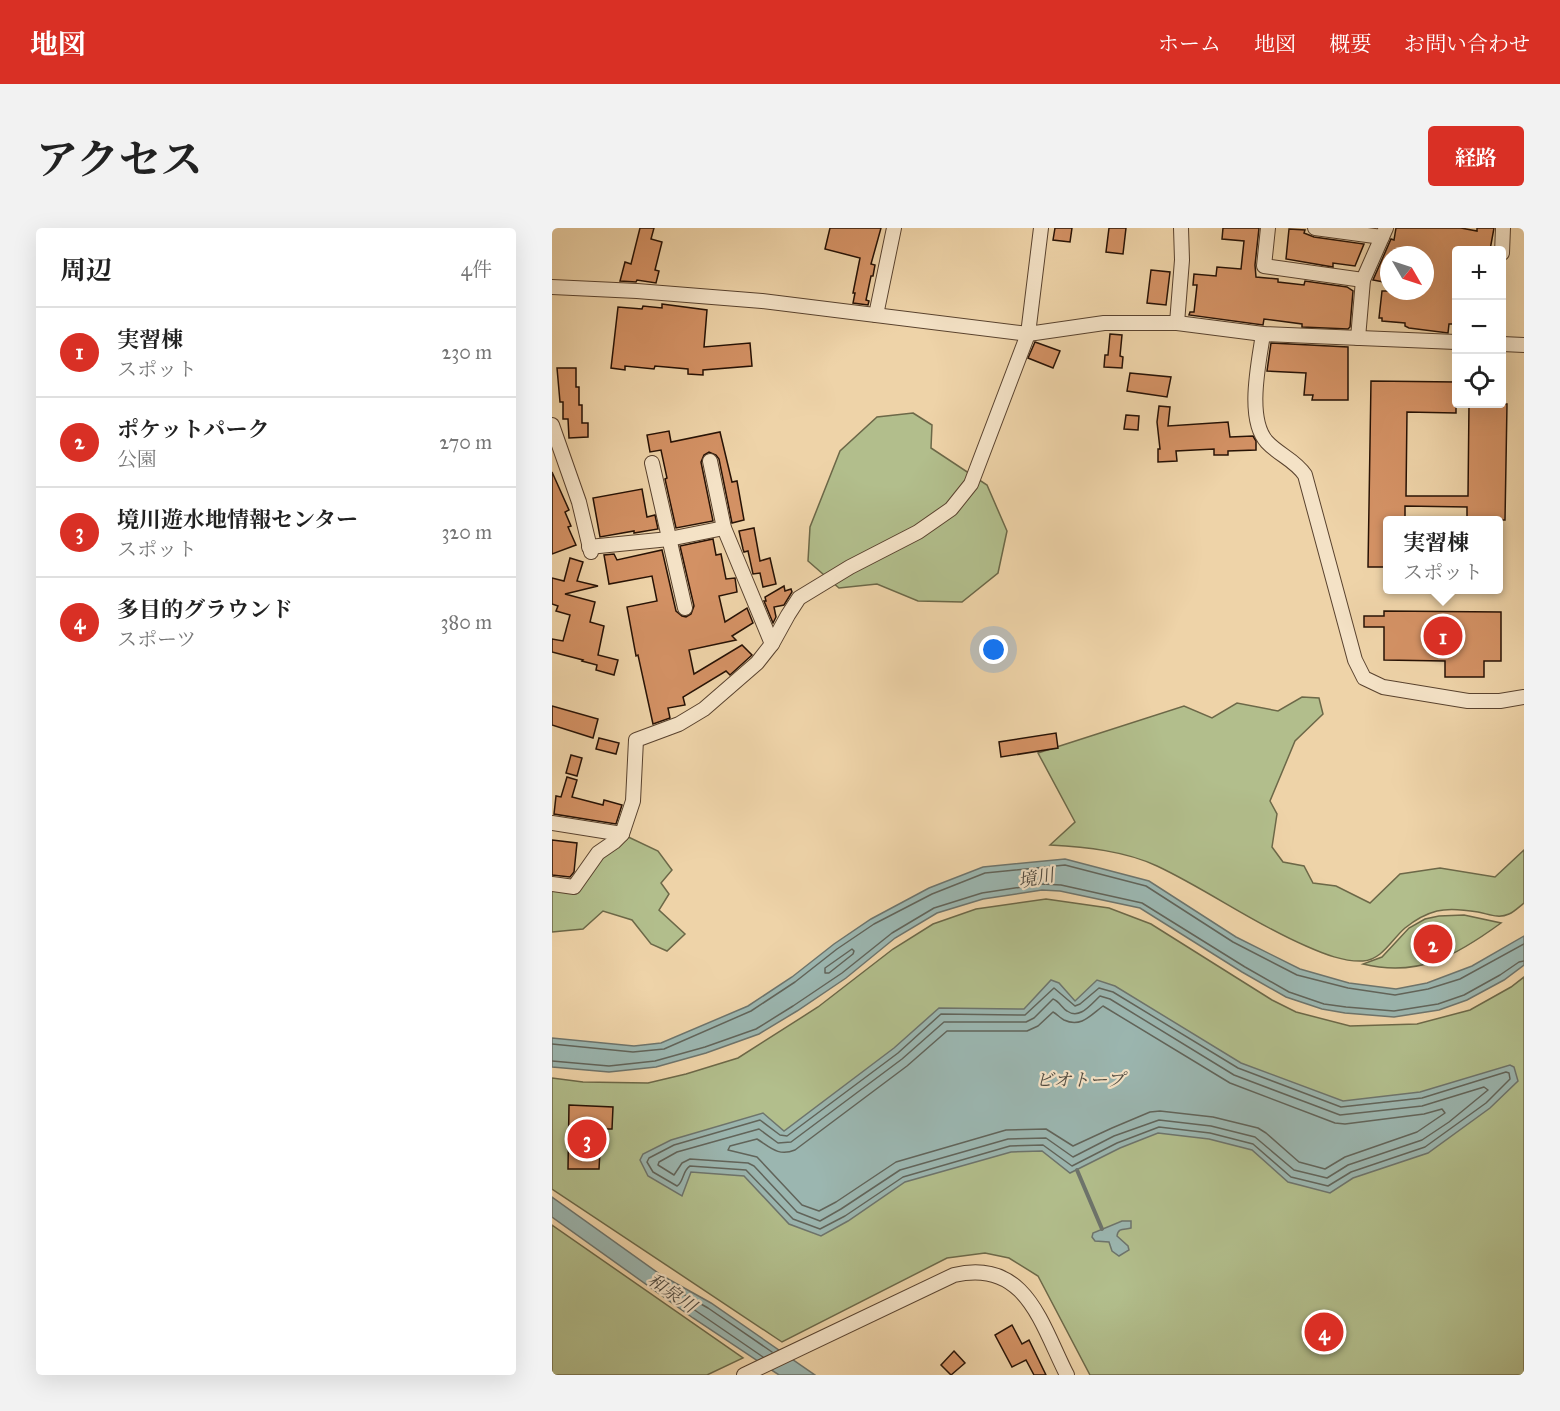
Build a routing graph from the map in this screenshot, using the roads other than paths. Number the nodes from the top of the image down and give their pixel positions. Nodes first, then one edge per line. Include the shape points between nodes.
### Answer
1 (894, 228) edge
2 (1041, 228) edge
3 (1181, 228) edge
4 (1268, 228) edge
5 (1315, 228) edge
6 (1503, 228) edge
7 (1384, 233) edge
8 (1502, 246) edge
9 (1363, 280) junction
10 (552, 287) edge
11 (876, 315) junction
12 (1177, 323) junction
13 (1028, 334) junction
14 (1263, 334) junction
15 (1359, 338) junction
16 (1452, 342) edge
17 (1506, 344) edge
18 (1524, 345) edge
19 (552, 425) edge
20 (710, 461) dead end
21 (652, 463) dead end
22 (724, 528) junction
23 (669, 539) junction
24 (686, 608) dead end
25 (772, 644) junction
26 (1524, 697) edge
27 (552, 823) edge
28 (622, 834) junction
29 (552, 884) edge
30 (750, 1372) edge
31 (1067, 1375) edge

1 - 11 street
2 - 13 street
3 - 12 street
4 - 9 street via 1264,266
5 - 7 street
6 - 8 street
7 - 9 street
9 - 15 street
10 - 11 street via 762,301
11 - 13 street
12 - 13 street via 1104,323
12 - 14 street
13 - 25 street via 971,484 951,509 799,598
14 - 15 street
14 - 26 street via 1256,384 1260,429 1268,442 1299,465 1305,475 1355,660 1364,678 1383,687 1468,702
15 - 16 street
17 - 18 street
19 - 23 street via 579,502 590,550
20 - 22 street
21 - 23 street
22 - 23 street
22 - 25 street
23 - 24 street
25 - 28 street via 757,663 704,709 679,724 636,740 633,801
27 - 28 street
28 - 29 street via 598,853 574,887
30 - 31 street via 954,1275 976,1271 1001,1276 1025,1294

